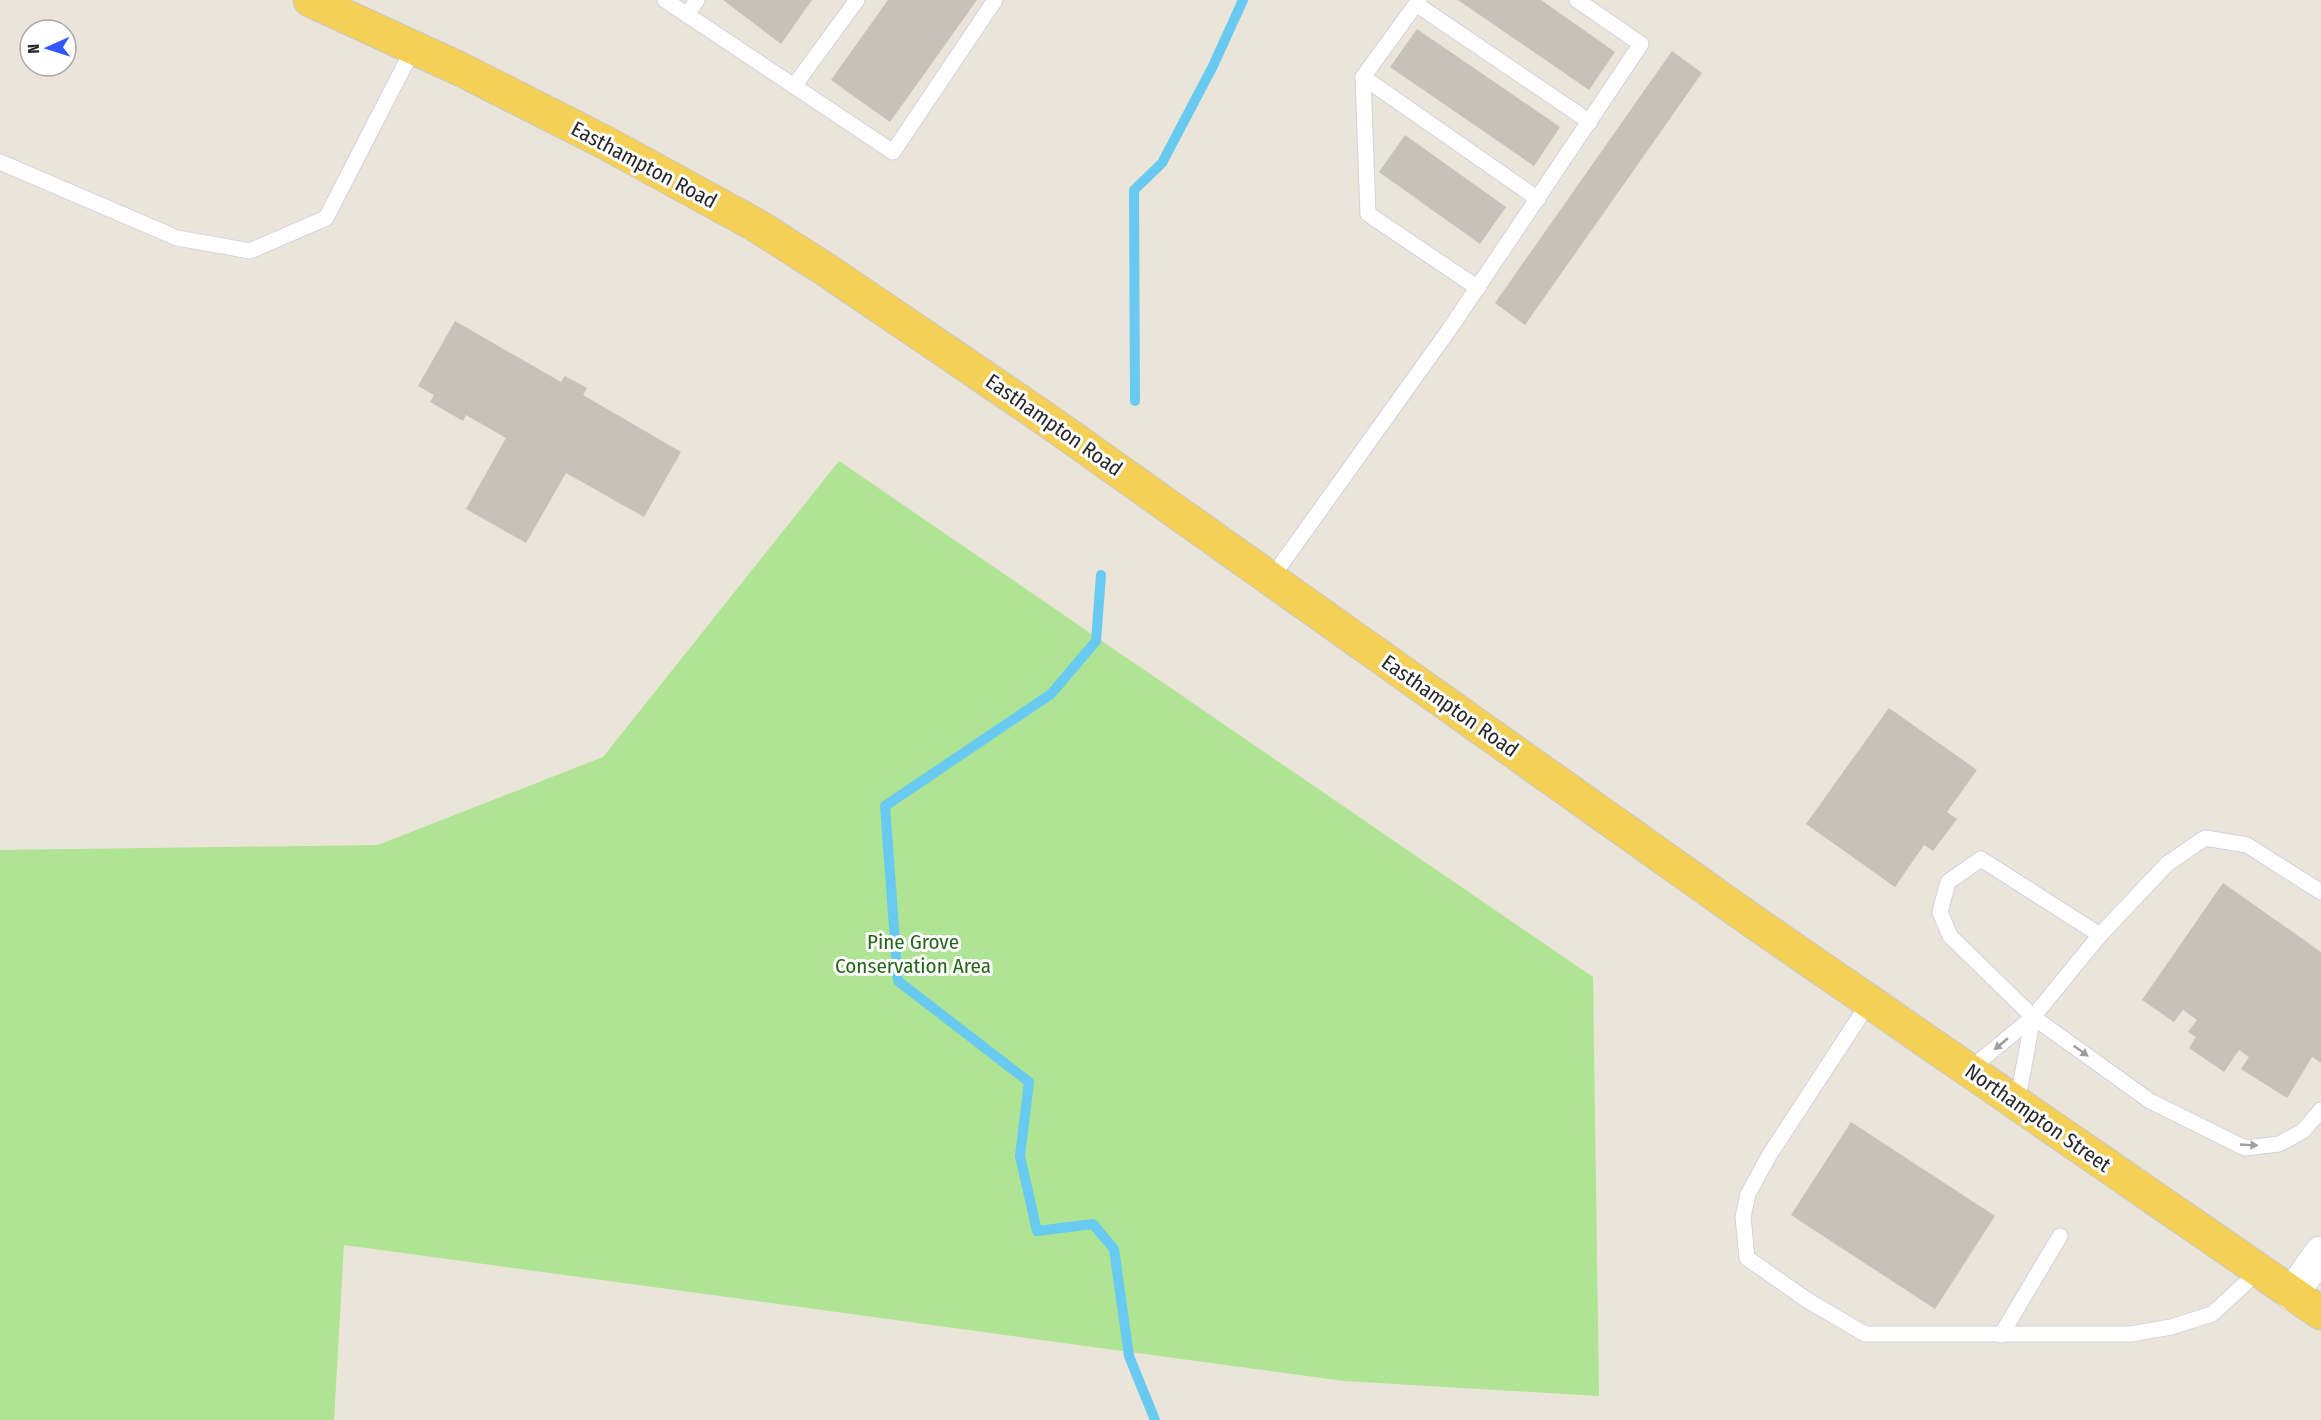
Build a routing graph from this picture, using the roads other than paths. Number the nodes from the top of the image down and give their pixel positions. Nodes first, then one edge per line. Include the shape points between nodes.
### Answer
1 (310, 0) edge
2 (665, 0) edge
3 (697, 0) edge
4 (857, 0) edge
5 (995, 0) edge
6 (1577, 0) edge
7 (1418, 2) edge
8 (687, 15) junction
9 (414, 48) junction
10 (1363, 77) junction
11 (795, 86) junction
12 (1590, 122) junction
13 (0, 162) edge
14 (1538, 199) junction
15 (1478, 288) junction
16 (1270, 580) junction
17 (2321, 892) edge
18 (1754, 922) joint
19 (2100, 935) junction
20 (1870, 1001) junction
21 (2034, 1017) junction
22 (1969, 1070) junction
23 (2017, 1103) junction
24 (2321, 1110) edge
25 (2060, 1236) dead end
26 (2321, 1253) edge
27 (2259, 1271) junction
28 (2292, 1294) junction
29 (2321, 1314) edge
30 (2001, 1335) junction

1 - 9 main road, Easthampton Road
2 - 8 lane
3 - 8 lane
4 - 11 lane
5 - 11 lane via 893,152
6 - 12 lane via 1641,44
7 - 10 lane
7 - 12 lane
8 - 11 lane
9 - 13 lane via 326,218 250,251 177,238
9 - 16 main road, Easthampton Road via 606,143 754,224 965,363
10 - 14 lane
10 - 15 lane via 1368,214
12 - 14 lane
14 - 15 lane
15 - 16 lane
16 - 18 main road, Easthampton Road
17 - 19 lane via 2247,845 2205,838 2167,864
18 - 20 main road, Northampton Street
19 - 21 lane
19 - 21 lane via 1981,859 1948,882 1940,912 1950,936
20 - 22 main road, Northampton Street
20 - 30 lane via 1748,1194 1743,1216 1747,1258 1865,1334
21 -> 22 lane
21 - 23 lane
21 -> 24 lane via 2150,1101 2245,1148 2279,1144 2303,1131
22 - 23 main road, Northampton Street
23 - 27 main road, Northampton Street
25 - 30 lane
26 - 28 main road
27 - 28 main road, Northampton Street
27 - 30 lane via 2212,1314 2171,1327 2131,1334
28 - 29 main road, Northampton Street

